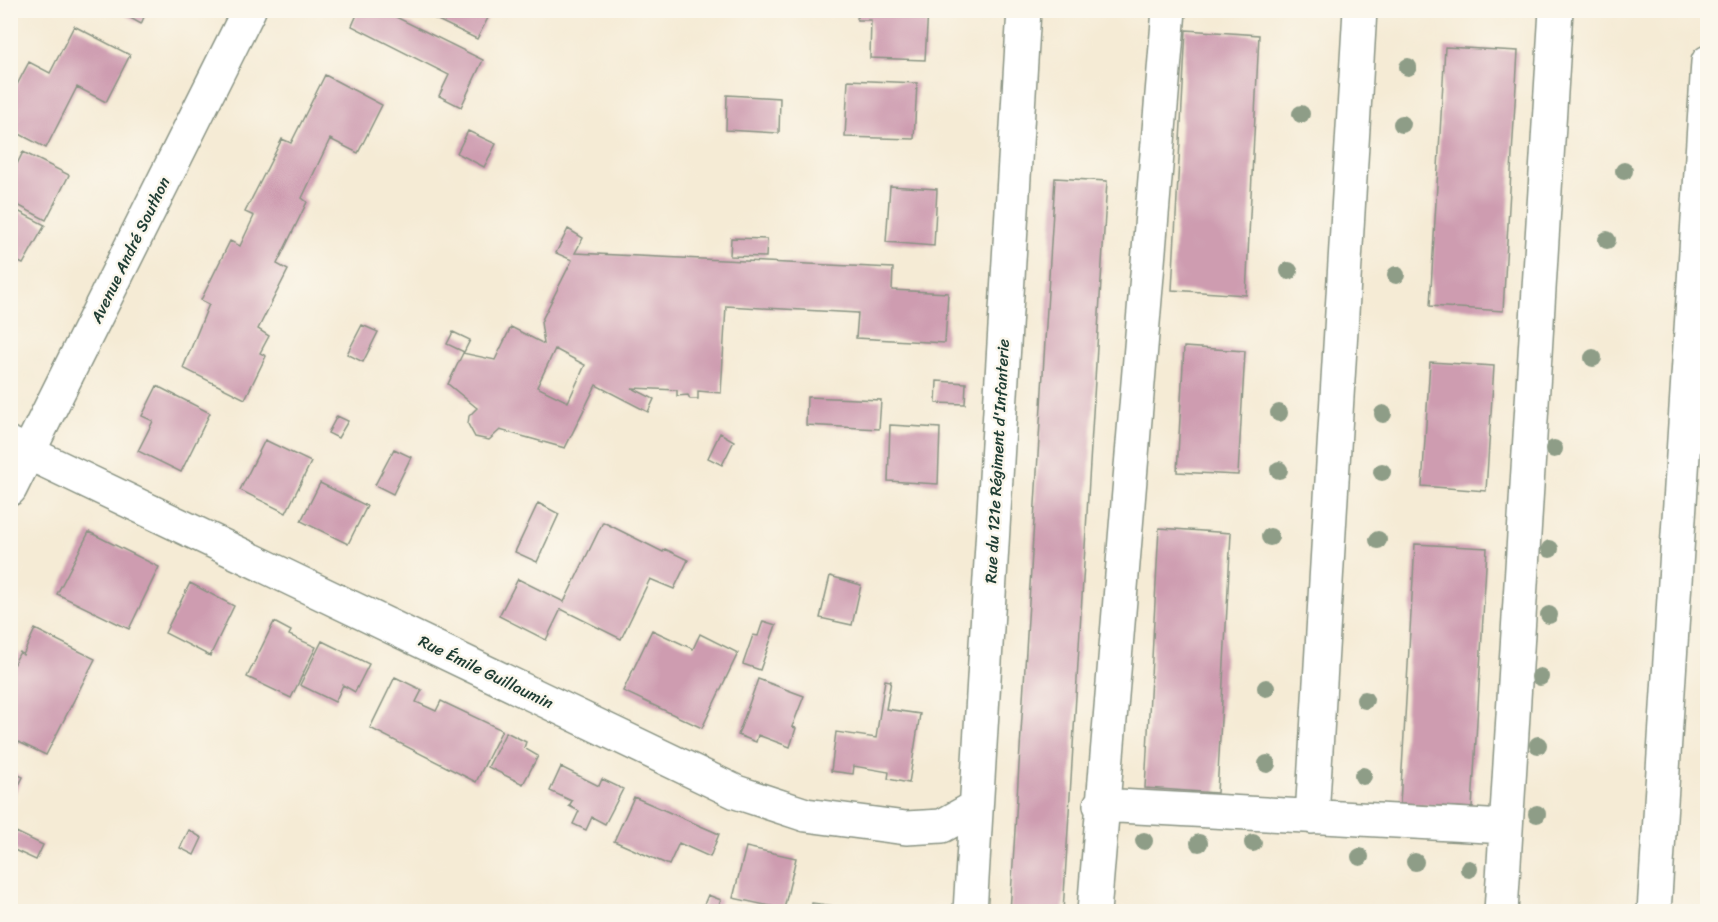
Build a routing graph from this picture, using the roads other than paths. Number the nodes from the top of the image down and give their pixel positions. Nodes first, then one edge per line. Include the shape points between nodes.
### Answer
1 (249, 10) edge
2 (1024, 10) edge
3 (1169, 10) edge
4 (1360, 10) edge
5 (1556, 10) edge
6 (1707, 62) edge
7 (20, 449) edge
8 (10, 489) edge
9 (1101, 805) junction
10 (976, 807) junction
11 (1312, 817) junction
12 (1506, 827) junction
13 (970, 912) edge
14 (1094, 912) edge
15 (1501, 912) edge
16 (1654, 912) edge

1 - 7 street, Avenue André Southon
2 - 10 street, Rue du 121e Régiment d'Infanterie
3 - 9 street
4 - 11 street
5 - 12 street
6 - 16 street
7 - 8 street, Avenue André Southon
7 - 10 street, Rue Émile Guillaumin via 736,792 806,815 906,828 942,826
9 - 11 street
9 - 14 street
10 - 13 street, Rue du 121e Régiment d'Infanterie
11 - 12 street
12 - 15 street

